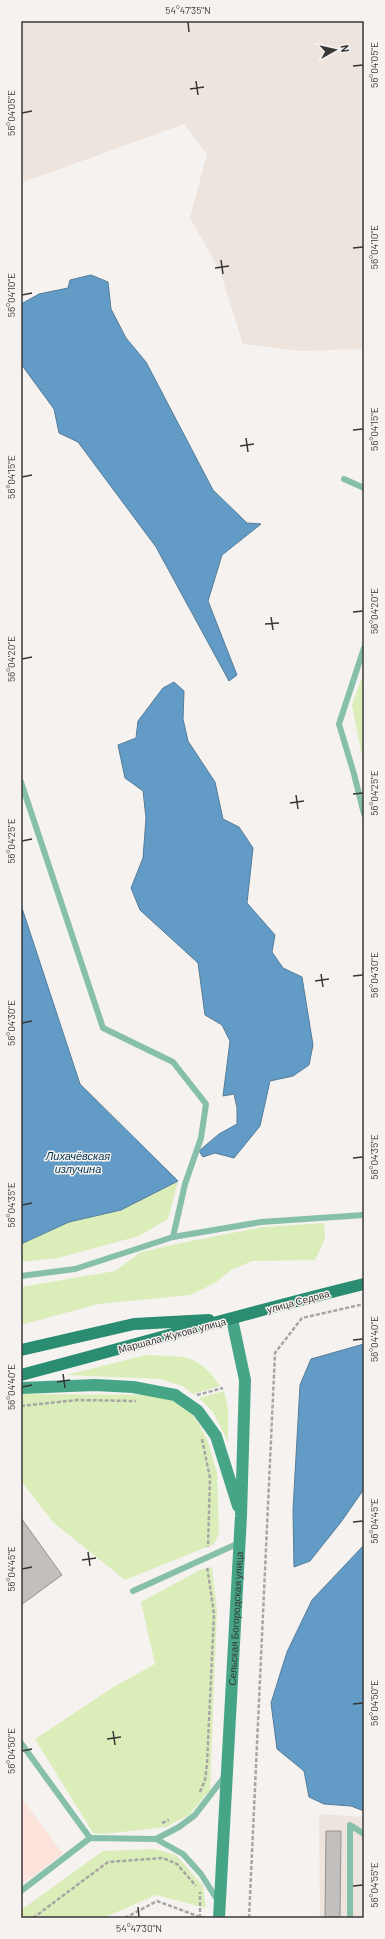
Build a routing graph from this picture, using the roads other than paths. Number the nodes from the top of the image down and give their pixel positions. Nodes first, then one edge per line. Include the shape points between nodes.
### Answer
1 (344, 479) dead end
2 (364, 488) edge
3 (364, 648) edge
4 (21, 782) edge
5 (364, 814) edge
6 (364, 1215) edge
7 (173, 1237) junction
8 (21, 1276) edge
9 (364, 1284) edge
10 (232, 1319) junction
11 (21, 1350) edge
12 (21, 1375) edge
13 (21, 1388) edge
14 (241, 1516) junction
15 (239, 1543) junction
16 (133, 1591) dead end
17 (21, 1743) edge
18 (227, 1774) junction
19 (364, 1834) edge
20 (90, 1838) junction
21 (156, 1839) junction
22 (21, 1891) edge
23 (220, 1904) junction
24 (219, 1918) edge
25 (350, 1918) edge

1 - 2 lane
3 - 5 lane via 339,724
4 - 7 lane via 103,1028 173,1062 206,1104 201,1138 185,1184
6 - 7 lane via 262,1222
7 - 8 lane via 75,1269
9 - 10 main road, улица Седова
10 - 11 main road, Маршала Жукова улица via 134,1324
10 - 12 main road, Маршала Жукова улица
10 - 14 main road, Сельская Богородская улица via 245,1380
13 - 14 main road via 95,1385 133,1387 175,1395 198,1411 216,1436
14 - 15 main road, Сельская Богородская улица
15 - 16 lane
15 - 18 main road, Сельская Богородская улица
17 - 20 lane
18 - 21 lane via 195,1815
18 - 23 main road, Сельская Богородская улица
19 - 25 lane via 350,1825
20 - 21 lane
20 - 22 lane
21 - 23 lane via 183,1854 201,1874
23 - 24 main road, Сельская Богородская улица

